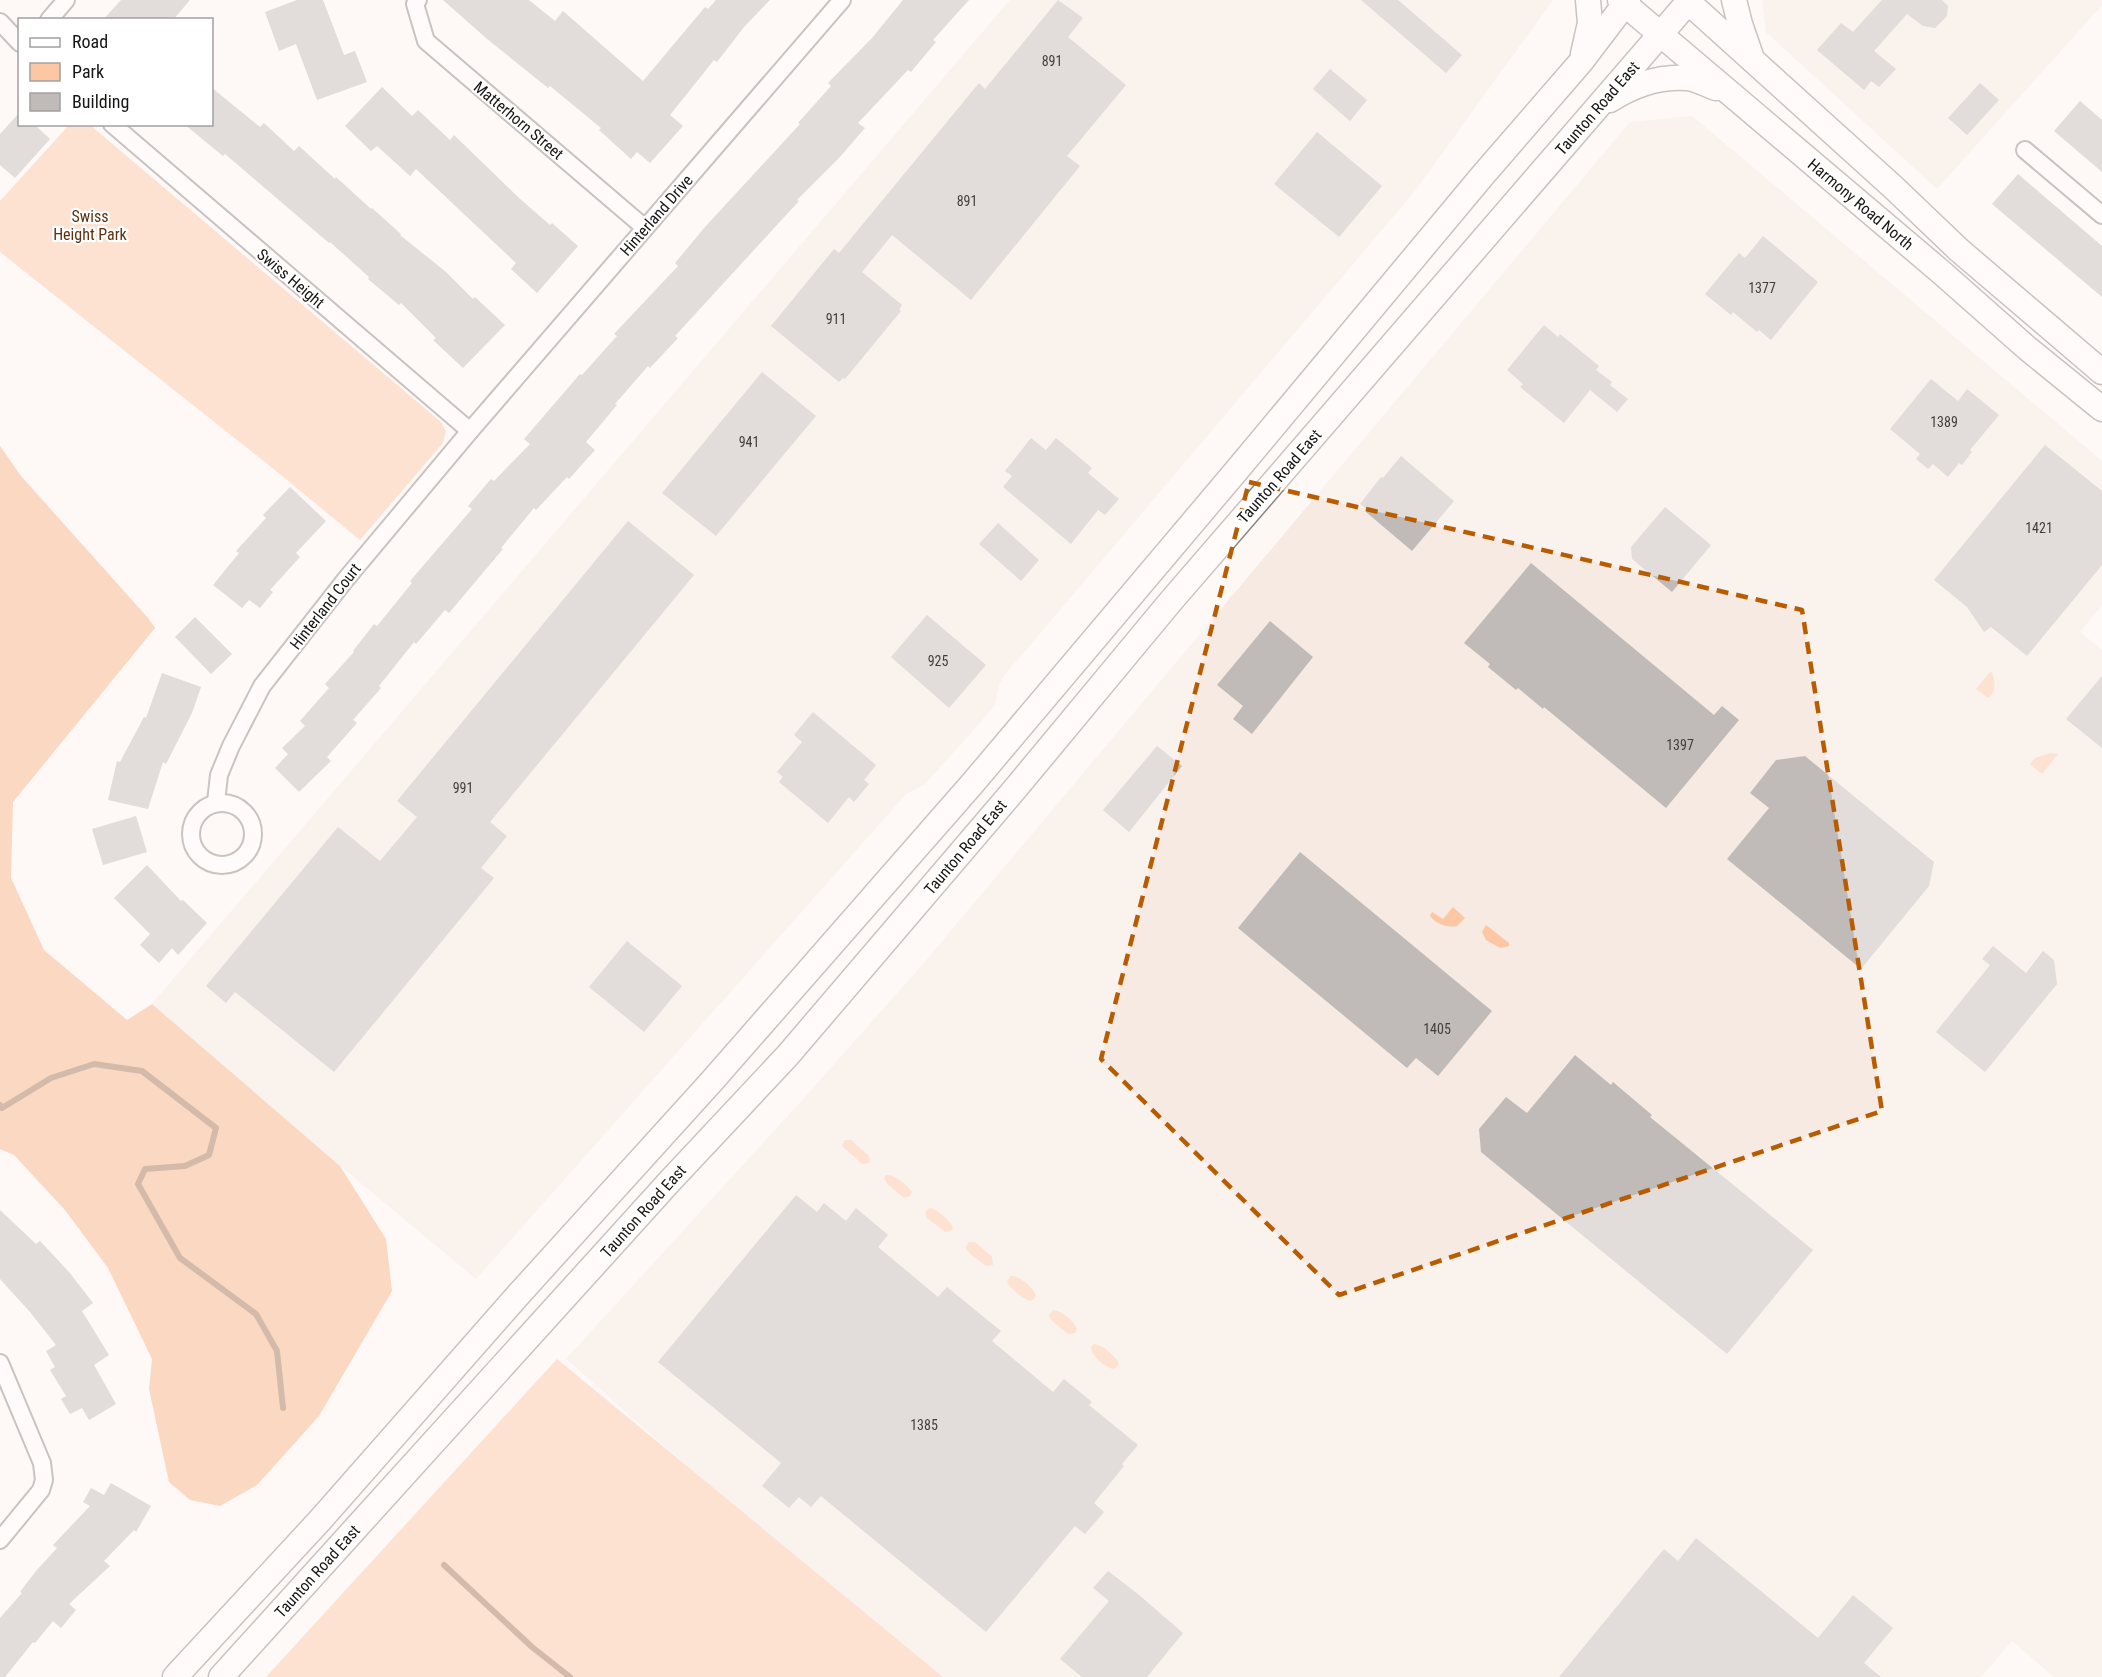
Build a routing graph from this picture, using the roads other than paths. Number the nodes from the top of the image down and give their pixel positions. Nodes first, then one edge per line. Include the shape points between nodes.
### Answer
1 (66, 0) edge
2 (418, 0) edge
3 (842, 0) edge
4 (1588, 0) edge
5 (1734, 0) edge
6 (1688, 1) edge
7 (1624, 2) edge
8 (51, 18) edge
9 (0, 22) edge
10 (1660, 35) junction
11 (18, 41) edge
12 (1752, 61) junction
13 (1580, 63) junction
14 (1729, 93) junction
15 (1594, 112) junction
16 (114, 126) edge
17 (2025, 150) dead end
18 (2102, 215) edge
19 (645, 228) junction
20 (1959, 250) junction
21 (1941, 272) junction
22 (2102, 372) edge
23 (2102, 409) edge
24 (470, 431) junction
25 (216, 802) dead end
26 (0, 1363) edge
27 (0, 1540) edge
28 (175, 1677) edge
29 (221, 1677) edge

1 - 8 street
2 - 19 street, Matterhorn Street via 415,4 426,41
3 - 19 street, Hinterland Drive
4 - 13 main road via 1590,23
5 - 12 main road
6 - 10 main road, Taunton Road East
6 - 12 main road, Harmony Road North
7 - 10 main road, Harmony Road North
7 - 13 main road, Taunton Road East
9 - 11 street
10 - 14 main road, Harmony Road North
10 - 15 main road, Taunton Road East
12 - 20 main road, Harmony Road North
13 - 28 main road, Taunton Road East via 953,807 322,1518
14 - 15 main road via 1690,78 1656,79 1623,92
14 - 21 main road, Harmony Road North
15 - 29 main road, Taunton Road East via 1171,601 788,1055
16 - 24 street, Swiss Height
17 - 18 street
19 - 24 street, Hinterland Drive
20 - 21 main road
20 - 22 main road, Harmony Road North
21 - 23 main road, Harmony Road North
24 - 25 street, Hinterland Court via 262,686 219,775
26 - 27 street via 44,1473 36,1498

